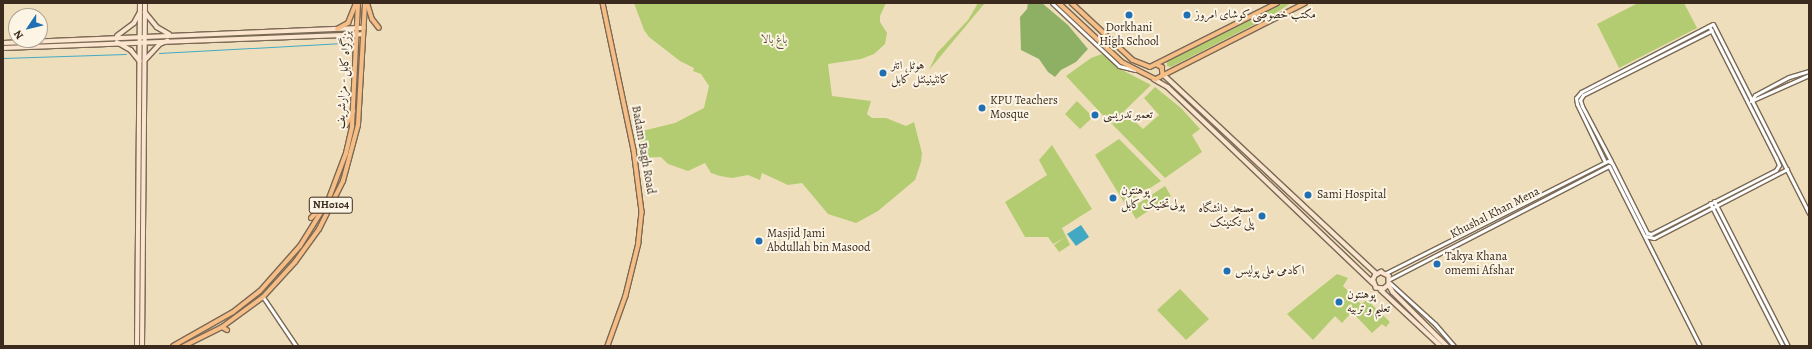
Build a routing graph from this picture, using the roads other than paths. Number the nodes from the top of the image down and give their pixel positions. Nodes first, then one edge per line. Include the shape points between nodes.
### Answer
1 (140, 3) edge
2 (145, 3) edge
3 (357, 3) edge
4 (366, 3) edge
5 (603, 3) edge
6 (1052, 3) edge
7 (1059, 3) edge
8 (1072, 3) edge
9 (1277, 3) edge
10 (1305, 3) edge
11 (142, 11) junction
12 (357, 28) junction
13 (364, 28) junction
14 (379, 28) dead end
15 (337, 29) junction
16 (1713, 30) junction
17 (358, 33) junction
18 (364, 34) junction
19 (170, 35) junction
20 (142, 36) junction
21 (115, 37) junction
22 (171, 40) junction
23 (142, 41) junction
24 (116, 42) junction
25 (3, 43) edge
26 (3, 48) edge
27 (142, 63) junction
28 (1156, 64) junction
29 (1150, 66) junction
30 (1134, 70) junction
31 (1733, 71) junction
32 (1809, 71) edge
33 (1163, 74) junction
34 (1809, 75) edge
35 (1152, 78) junction
36 (1751, 101) junction
37 (355, 107) junction
38 (1763, 123) junction
39 (1759, 125) junction
40 (346, 126) dead end
41 (1605, 162) junction
42 (1612, 162) junction
43 (1786, 169) junction
44 (1623, 189) junction
45 (1714, 201) junction
46 (328, 202) junction
47 (1710, 203) junction
48 (1634, 205) junction
49 (1629, 206) junction
50 (1717, 206) junction
51 (1712, 208) junction
52 (1809, 213) edge
53 (1503, 214) junction
54 (311, 218) dead end
55 (1505, 218) junction
56 (1487, 222) junction
57 (1489, 226) junction
58 (1645, 236) junction
59 (1386, 273) junction
60 (1377, 274) junction
61 (1373, 283) junction
62 (1389, 283) junction
63 (1380, 290) junction
64 (262, 297) junction
65 (1769, 309) junction
66 (1765, 311) junction
67 (222, 327) junction
68 (227, 330) dead end
69 (137, 346) edge
70 (142, 346) edge
71 (173, 346) edge
72 (184, 346) edge
73 (296, 346) edge
74 (608, 346) edge
75 (1441, 346) edge
76 (1447, 346) edge
77 (1454, 346) edge
78 (1700, 346) edge
79 (1783, 346) edge
80 (1788, 346) edge

1 - 11 main road
2 - 11 main road
3 - 12 highway, بزرگراه کابل - مزارشریف / NH0104
3 - 15 highway via 351,20
4 - 13 highway, بزرگراه کابل - مزارشریف / NH0104
4 - 14 highway via 372,19
5 - 74 main road, Badam Bagh Road via 634,150 642,212 639,242 626,296
6 - 30 street via 1119,66
7 - 30 main road
8 - 29 main road via 1133,60
9 - 28 main road
10 - 33 main road
11 - 19 main road via 156,26
11 - 20 main road
11 - 21 main road via 134,23
12 - 13 main road
12 - 15 main road
12 - 17 highway, بزرگراه کابل - مزارشریف / NH0104
13 - 18 highway, بزرگراه کابل - مزارشریف / NH0104
15 - 19 main road
16 - 31 street
16 - 41 street via 1709,26 1581,92 1576,98
16 - 42 street via 1583,95 1580,100 1582,106
17 - 18 main road
17 - 22 main road
17 - 37 highway, بزرگراه کابل - مزارشریف / NH0104
18 - 64 highway, بزرگراه کابل - مزارشریف / NH0104 via 358,126 343,181 309,243
19 - 20 main road
20 - 21 main road
20 - 23 main road
21 - 25 main road
22 - 23 main road
22 - 27 main road via 160,44
23 - 24 main road
23 - 27 main road
24 - 26 main road
24 - 27 main road via 130,50
27 - 69 main road
27 - 70 main road via 145,258
28 - 29 main road
28 - 33 main road via 1162,67
29 - 35 main road via 1148,72
30 - 35 main road
31 - 36 street
31 - 39 street
32 - 36 street via 1789,77 1755,96
33 - 35 main road
33 - 60 main road
34 - 36 street
35 - 61 main road via 1168,87
36 - 38 street
37 - 40 highway
37 - 46 highway, بزرگراه کابل - مزارشریف / NH0104 via 346,153
38 - 39 street
38 - 43 street
39 - 45 street via 1779,168
41 - 42 street
41 - 53 street
42 - 44 street
43 - 50 street
43 - 52 street
44 - 48 street
44 - 49 street
44 - 55 street, Khushal Khan Mena via 1609,166
45 - 47 street
45 - 50 street
46 - 54 highway
46 - 71 highway, بزرگراه کابل - مزارشریف / NH0104 via 300,246 260,291 233,312
47 - 48 street via 1651,234 1647,233
47 - 51 street
48 - 49 street
49 - 58 street
50 - 51 street
50 - 65 street
51 - 58 street via 1654,238
51 - 66 street
53 - 55 street via 1501,218
53 - 56 street
55 - 57 street, Khushal Khan Mena
56 - 57 street via 1490,223
56 - 59 street
57 - 62 street, Khushal Khan Mena
58 - 78 street
59 - 60 main road
59 - 62 main road
60 - 61 main road
61 - 63 main road
62 - 63 main road
62 - 76 main road
62 - 77 street via 1435,324
63 - 75 main road
64 - 67 highway, بزرگراه کابل - مزارشریف / NH0104
64 - 73 street
65 - 66 street
65 - 80 street
66 - 79 street
67 - 68 highway
67 - 72 highway, بزرگراه کابل - مزارشریف / NH0104

